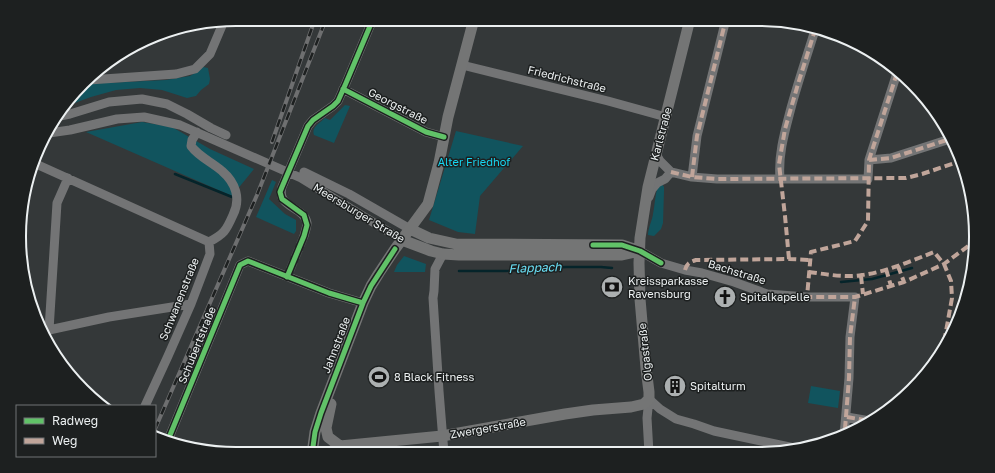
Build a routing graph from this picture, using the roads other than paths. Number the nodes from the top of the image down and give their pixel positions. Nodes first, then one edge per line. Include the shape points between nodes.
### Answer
1 (222, 26) edge
2 (370, 26) edge
3 (472, 26) edge
4 (688, 26) edge
5 (724, 26) edge
6 (814, 33) edge
7 (462, 65) junction
8 (896, 77) edge
9 (97, 79) edge
10 (343, 90) junction
11 (64, 115) edge
12 (666, 117) junction
13 (53, 132) edge
14 (197, 132) junction
15 (444, 137) junction
16 (224, 139) junction
17 (946, 140) edge
18 (656, 154) junction
19 (869, 160) junction
20 (39, 165) edge
21 (670, 172) junction
22 (302, 175) junction
23 (692, 177) junction
24 (68, 178) junction
25 (780, 178) junction
26 (644, 214) junction
27 (410, 229) junction
28 (304, 236) tunnel mouth
29 (402, 240) junction
30 (209, 242) junction
31 (640, 251) junction
32 (443, 254) junction
33 (363, 303) junction
34 (191, 304) junction
35 (47, 329) edge
36 (49, 332) edge
37 (335, 377) junction
38 (649, 399) junction
39 (145, 405) edge
40 (847, 417) junction
41 (863, 420) edge
42 (845, 428) edge
43 (170, 436) edge
44 (442, 436) junction
45 (340, 446) junction
46 (782, 446) edge
47 (313, 447) edge
48 (337, 447) edge
49 (443, 447) edge
50 (649, 447) edge

1 - 9 street via 210,54 195,68 176,74
2 - 10 street
3 - 7 main road
4 - 12 main road, Karlstraße
5 - 23 street via 696,136
6 - 25 street via 785,129 779,164
7 - 12 street, Friedrichstraße
7 - 15 main road
8 - 19 street
10 - 15 street, Georgstraße via 426,132
10 - 28 street via 338,101 308,126 280,192 282,199 304,216 307,225
11 - 16 street, Meersburger Straße via 109,102 142,99 167,104 211,128
12 - 18 main road, Karlstraße
13 - 14 street, Meersburger Straße via 117,118 144,117 180,125
14 - 16 street, Meersburger Straße
14 - 30 street via 191,146 223,172 234,186 238,199 226,231
15 - 27 main road via 428,204
16 - 22 street, Meersburger Straße
17 - 19 street via 892,158
18 - 21 street
18 - 26 main road, Karlstraße
19 - 25 street via 868,179
20 - 24 street
21 - 23 street
21 - 26 street via 652,189
22 - 27 street, Meersburger Straße via 349,194
22 - 29 street, Meersburger Straße
23 - 25 street
24 - 30 street
24 - 35 street via 57,203
26 - 31 main road, Karlstraße
27 - 29 main road, Jahnstraße
27 - 31 main road, Meersburger Straße via 429,238 456,244 622,245
29 - 32 main road, Meersburger Straße
29 - 33 main road, Jahnstraße via 373,282
30 - 34 street, Schwanenstraße via 210,254
31 - 32 main road, Meersburger Straße via 622,255
31 - 38 main road, Olgastraße via 640,299
31 - 40 street, Bachstraße via 661,263 734,282 767,294 854,297
32 - 44 street via 435,268 433,298
33 - 37 main road, Jahnstraße
33 - 43 street, Schubertstraße via 329,294 288,274 248,261 240,265
34 - 36 street via 109,317
34 - 39 street, Schwanenstraße
37 - 45 main road via 326,428 328,437
37 - 47 main road, Jahnstraße via 315,432
38 - 44 main road, Zwergerstraße via 644,404 631,407 572,413
38 - 46 street via 676,419 714,431
38 - 50 street, Olgastraße
40 - 41 street
40 - 42 street
44 - 45 main road, Zwergerstraße
44 - 49 street
45 - 48 main road, Zwergerstraße

